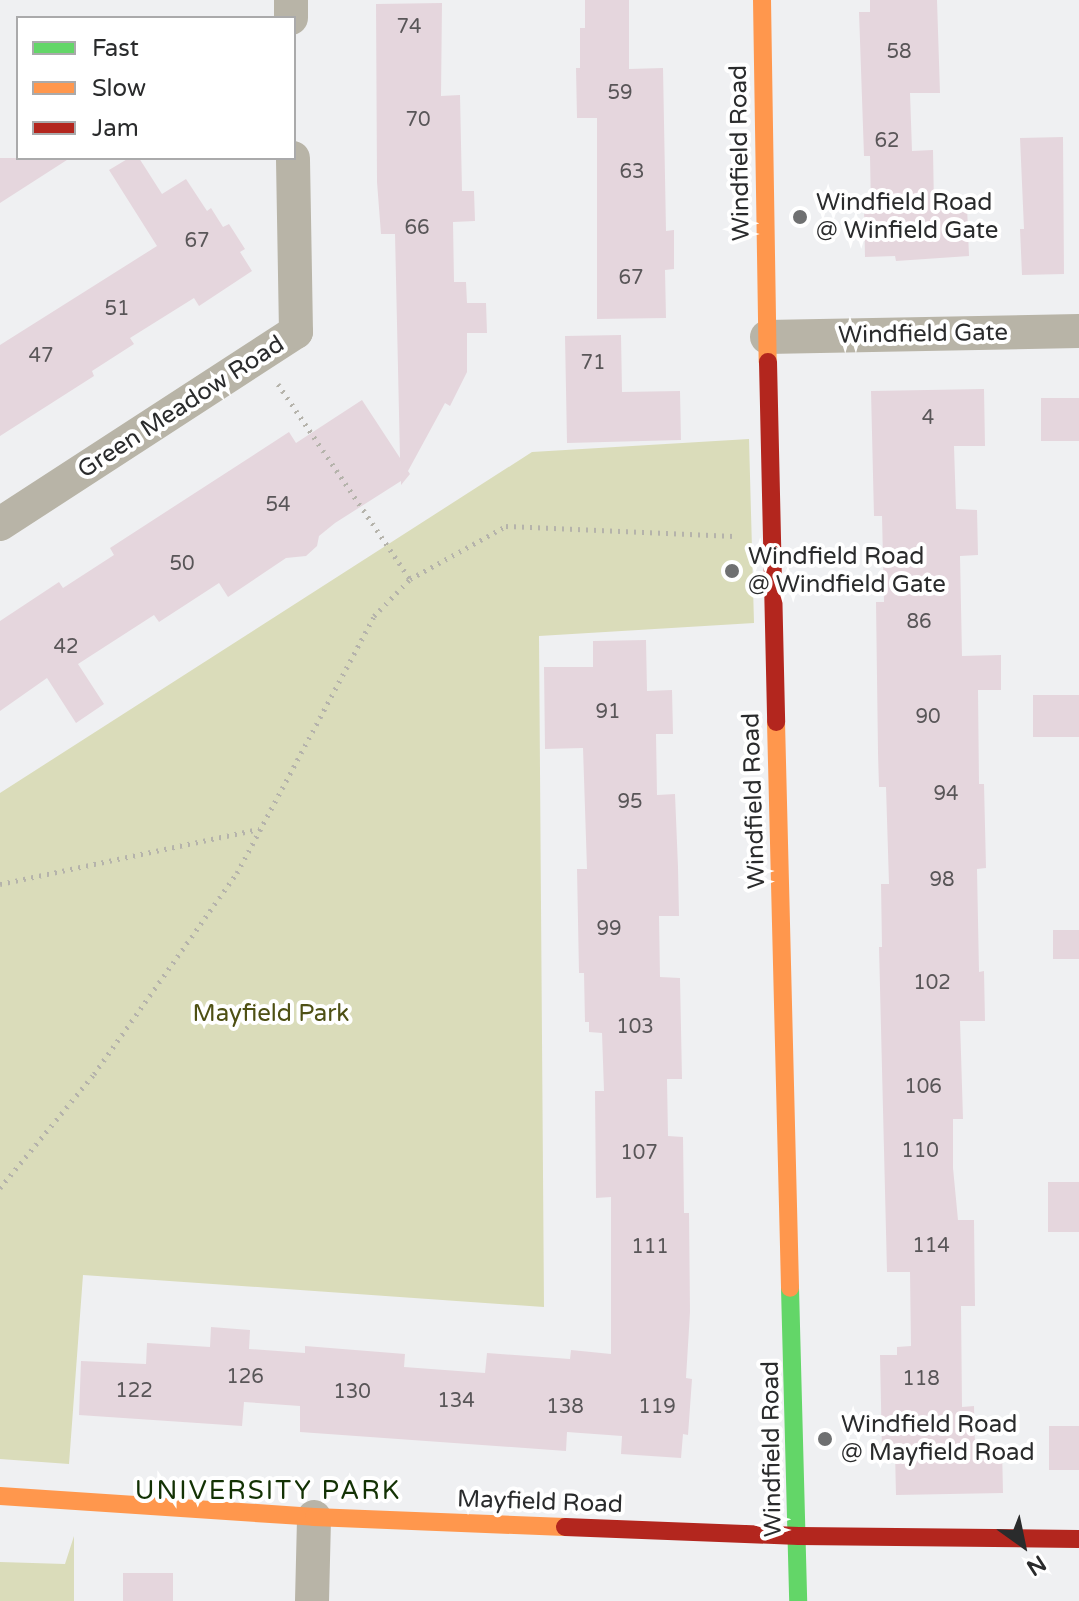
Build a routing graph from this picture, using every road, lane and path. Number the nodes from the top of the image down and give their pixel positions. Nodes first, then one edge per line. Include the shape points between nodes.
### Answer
1 (762, 0) edge
2 (293, 160) edge
3 (1079, 331) edge
4 (767, 337) junction
5 (259, 356) junction
6 (0, 524) edge
7 (771, 538) junction
8 (410, 579) junction
9 (259, 829) junction
10 (0, 884) edge
11 (0, 1188) edge
12 (0, 1496) edge
13 (314, 1517) junction
14 (799, 1536) junction
15 (1079, 1539) edge
16 (312, 1601) edge
17 (798, 1601) edge

1 - 4 street, Windfield Road
2 - 5 street, Green Meadow Road via 296,332
3 - 4 street, Windfield Gate
4 - 7 street, Windfield Road
5 - 6 street, Green Meadow Road
5 - 8 path
7 - 8 path via 506,526
7 - 14 street, Windfield Road
8 - 9 path via 374,616
9 - 10 path
9 - 11 path via 237,873 94,1074
12 - 13 street, Mayfield Road
13 - 14 street, Mayfield Road
13 - 16 street
14 - 15 street, Mayfield Road
14 - 17 street, Windfield Road

